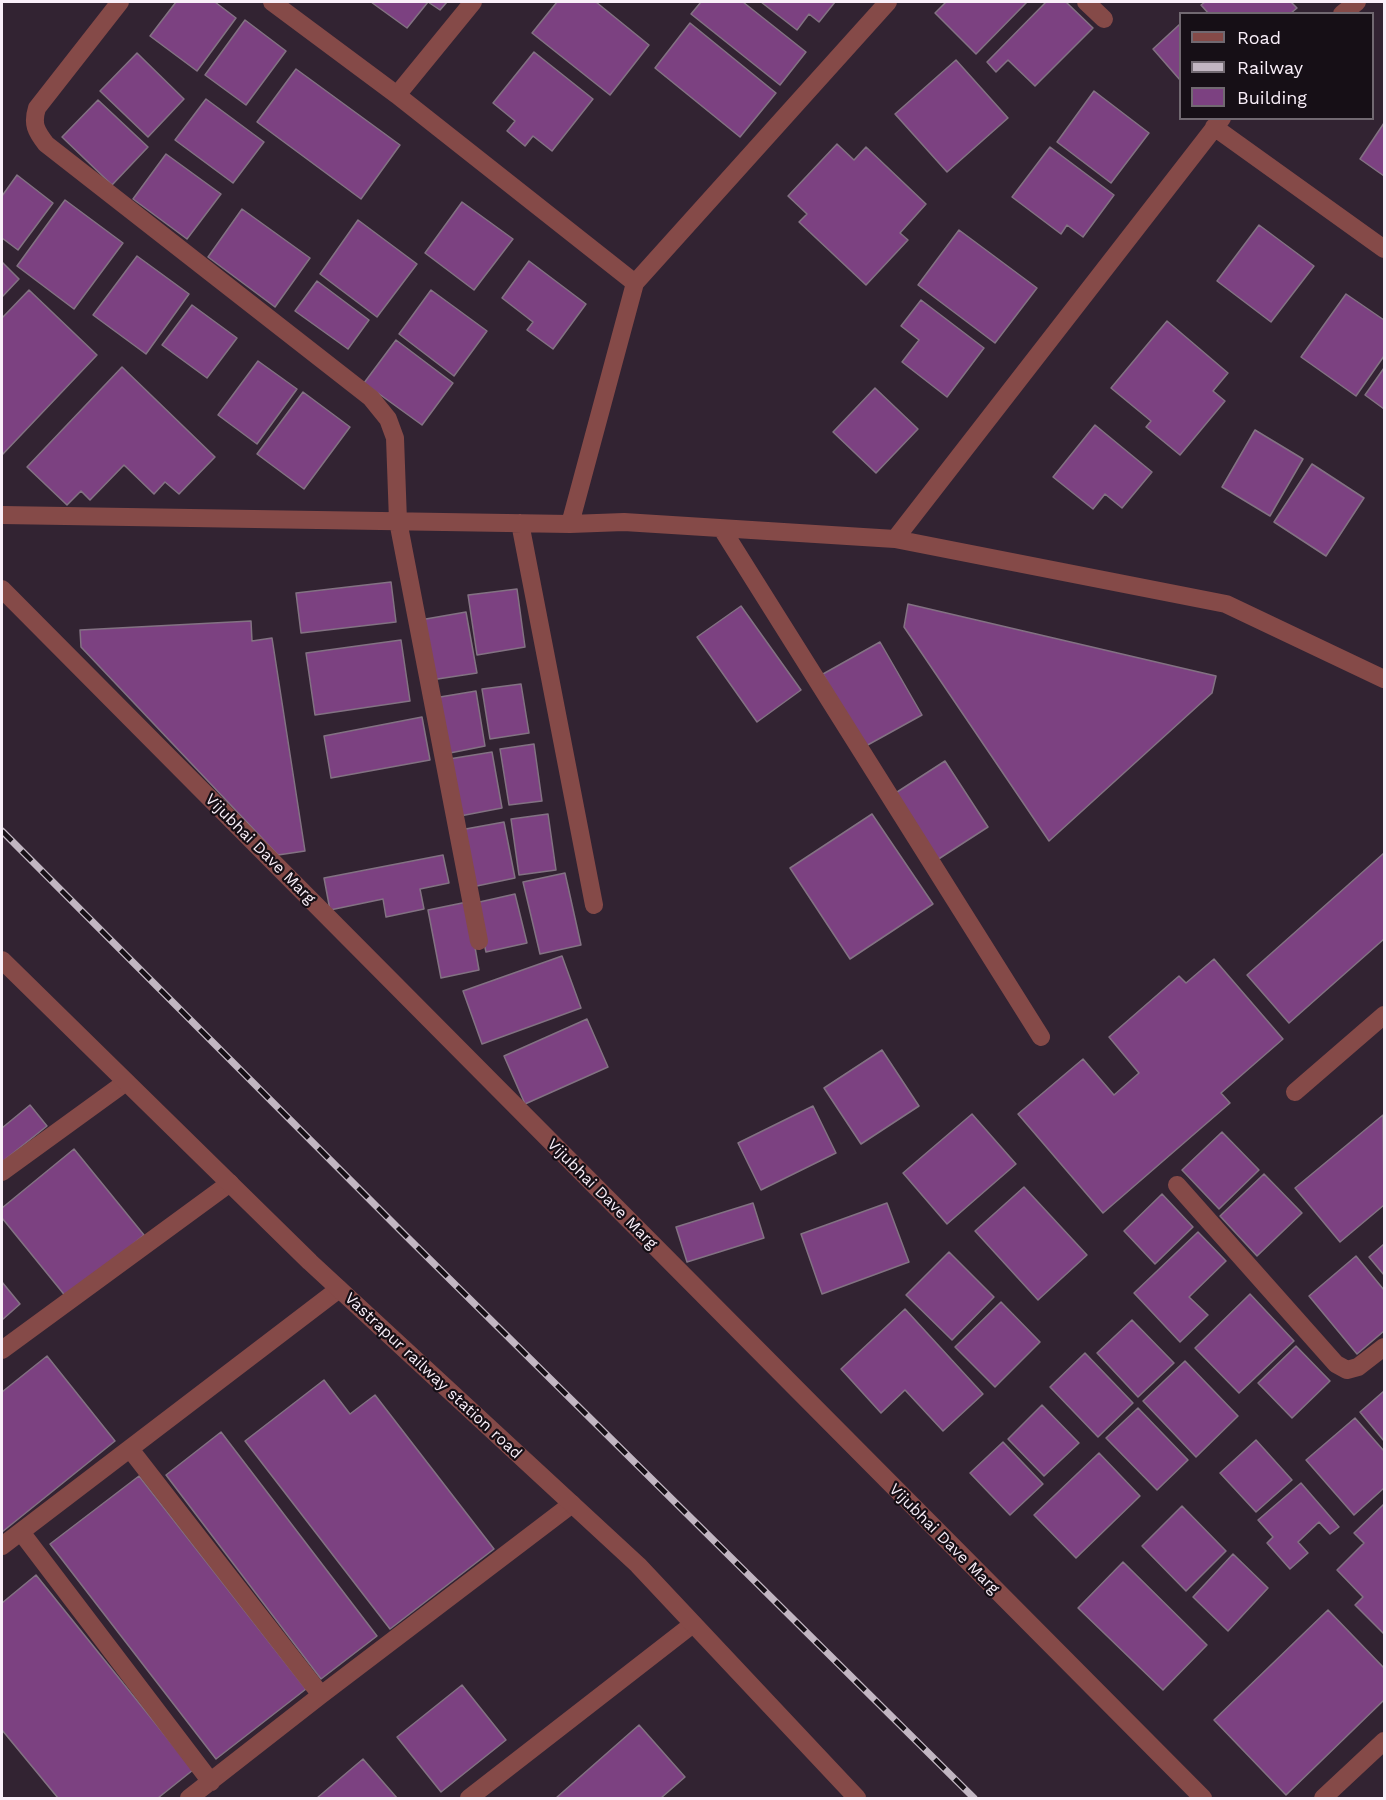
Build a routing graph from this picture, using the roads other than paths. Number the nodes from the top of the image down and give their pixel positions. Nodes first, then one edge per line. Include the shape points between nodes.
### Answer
1 (120, 2) edge
2 (272, 2) edge
3 (473, 2) edge
4 (888, 2) edge
5 (1086, 2) edge
6 (1357, 2) edge
7 (1344, 12) edge
8 (1104, 19) dead end
9 (397, 95) junction
10 (1218, 123) edge
11 (1384, 249) edge
12 (635, 283) junction
13 (2, 515) edge
14 (398, 521) junction
15 (520, 523) junction
16 (570, 524) junction
17 (722, 528) junction
18 (895, 539) junction
19 (2, 589) edge
20 (1384, 679) edge
21 (594, 905) dead end
22 (479, 941) dead end
23 (2, 960) edge
24 (1384, 1015) edge
25 (1041, 1037) dead end
26 (126, 1082) junction
27 (1295, 1092) dead end
28 (2, 1172) edge
29 (230, 1183) junction
30 (1177, 1185) dead end
31 (339, 1289) junction
32 (1384, 1347) edge
33 (2, 1350) edge
34 (130, 1449) junction
35 (572, 1504) junction
36 (21, 1532) junction
37 (2, 1546) edge
38 (693, 1624) junction
39 (321, 1695) junction
40 (1384, 1741) edge
41 (211, 1782) junction
42 (189, 1798) edge
43 (469, 1798) edge
44 (857, 1798) edge
45 (1203, 1798) edge
46 (1323, 1798) edge

1 - 14 street via 37,108 33,122 37,132 46,144 371,398 388,419 395,438
2 - 9 street
3 - 9 street
4 - 12 street
5 - 8 street
6 - 7 street
9 - 12 street
10 - 11 street
10 - 18 street
12 - 16 street
13 - 14 street
14 - 15 street
14 - 22 street
15 - 16 street
15 - 21 street
16 - 17 street via 624,522
17 - 18 street
17 - 25 street
18 - 20 street via 1226,604
19 - 45 street, Vijubhai Dave Marg
23 - 26 street, Vastrapur railway station road
24 - 27 street
26 - 28 street
26 - 29 street, Vastrapur railway station road
29 - 31 street, Vastrapur railway station road
29 - 33 street
30 - 32 street via 1336,1364 1347,1370 1358,1367
31 - 34 street
31 - 35 street, Vastrapur railway station road
34 - 36 street
34 - 39 street
35 - 38 street, Vastrapur railway station road via 638,1565
35 - 39 street
36 - 37 street
36 - 41 street
38 - 43 street
38 - 44 street, Vastrapur railway station road
39 - 41 street
40 - 46 street
41 - 42 street

